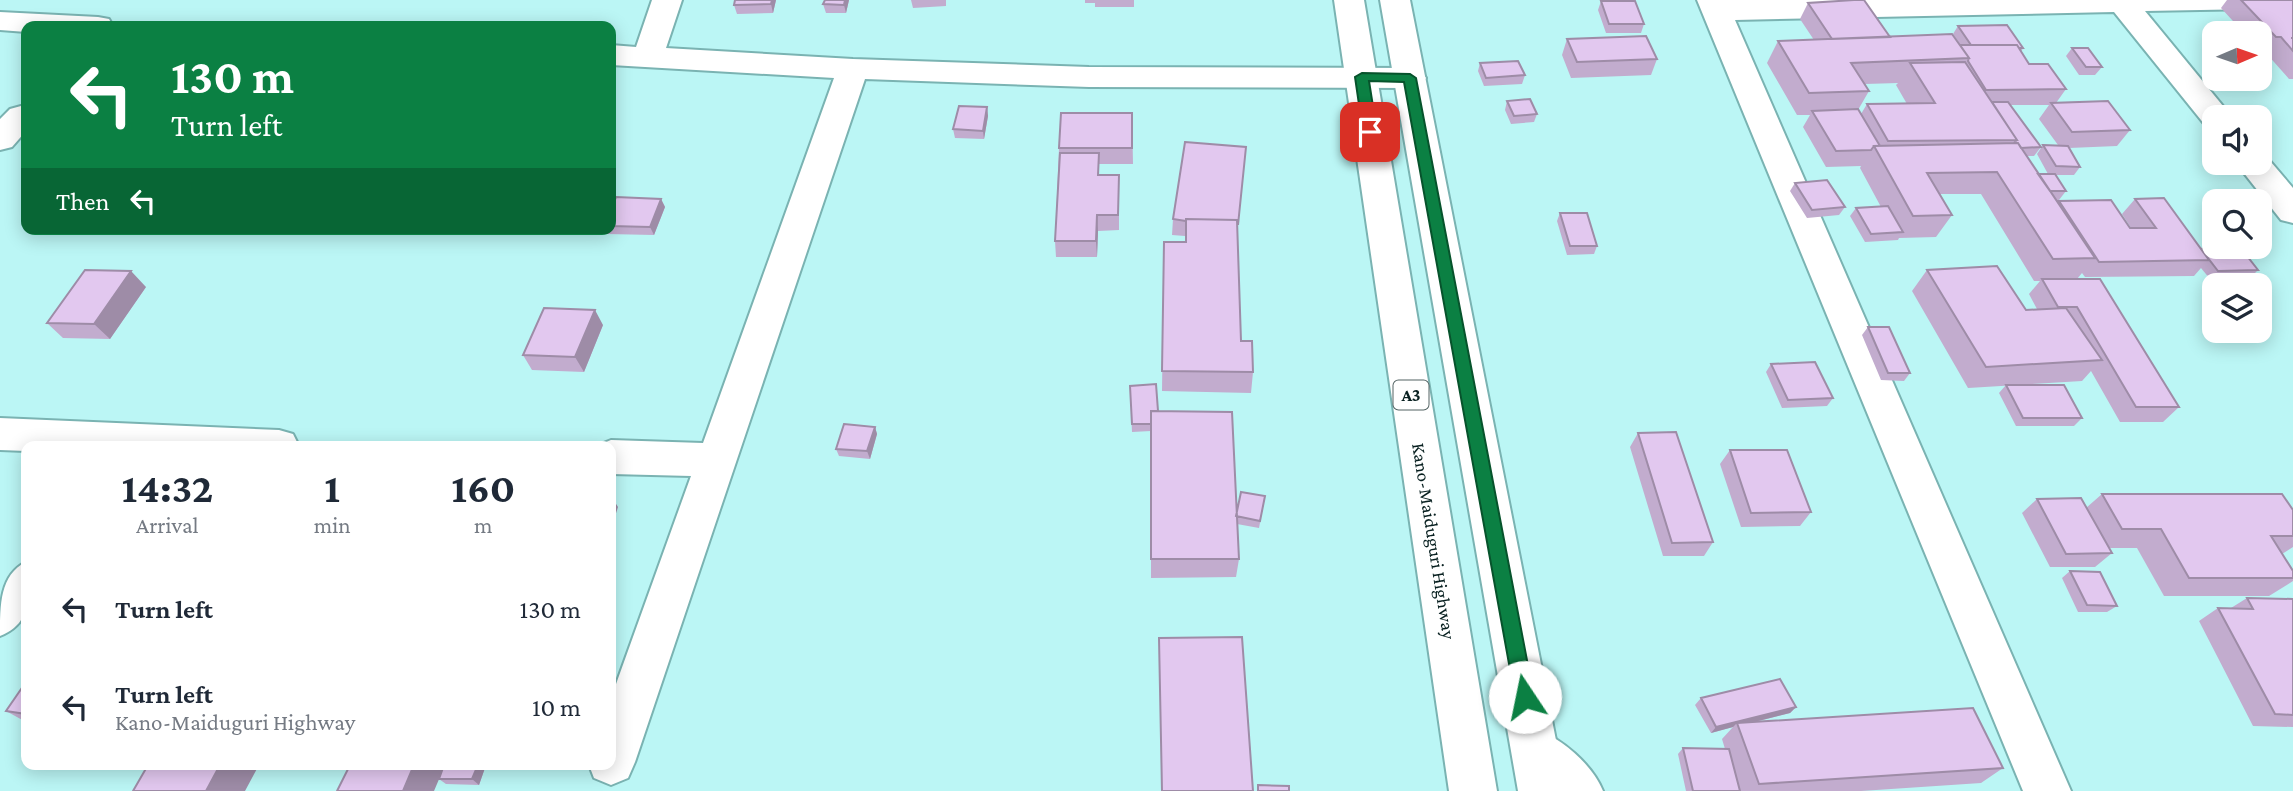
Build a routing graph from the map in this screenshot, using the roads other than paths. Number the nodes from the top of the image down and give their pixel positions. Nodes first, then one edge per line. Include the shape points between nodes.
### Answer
1 (667, 0) edge
2 (1349, 0) edge
3 (1395, 0) edge
4 (2256, 0) edge
5 (2121, 2) edge
6 (1714, 5) edge
7 (0, 21) edge
8 (21, 22) edge
9 (616, 55) edge
10 (648, 57) junction
11 (853, 69) junction
12 (1362, 77) junction
13 (1410, 78) junction
14 (2206, 105) edge
15 (2263, 175) edge
16 (2293, 211) edge
17 (0, 434) edge
18 (90, 441) edge
19 (616, 457) edge
20 (715, 460) junction
21 (21, 588) edge
22 (0, 616) edge
23 (616, 746) edge
24 (608, 770) edge
25 (1538, 771) edge
26 (601, 791) edge
27 (1472, 791) edge
28 (1579, 791) edge
29 (2047, 791) edge

1 - 10 main road
2 - 12 main road, Kano-Maiduguri Highway / A3
3 - 13 main road
4 - 5 main road
5 - 6 main road
5 - 14 main road
6 - 29 main road
7 - 8 main road
9 - 10 main road
10 - 11 main road
11 - 12 main road via 1089,78
11 - 20 main road
12 - 13 main road
12 - 27 main road, Kano-Maiduguri Highway / A3
13 - 25 main road
15 - 16 main road
17 - 18 main road
19 - 20 main road
20 - 23 main road
21 - 22 main road
24 - 26 main road
25 - 28 main road

